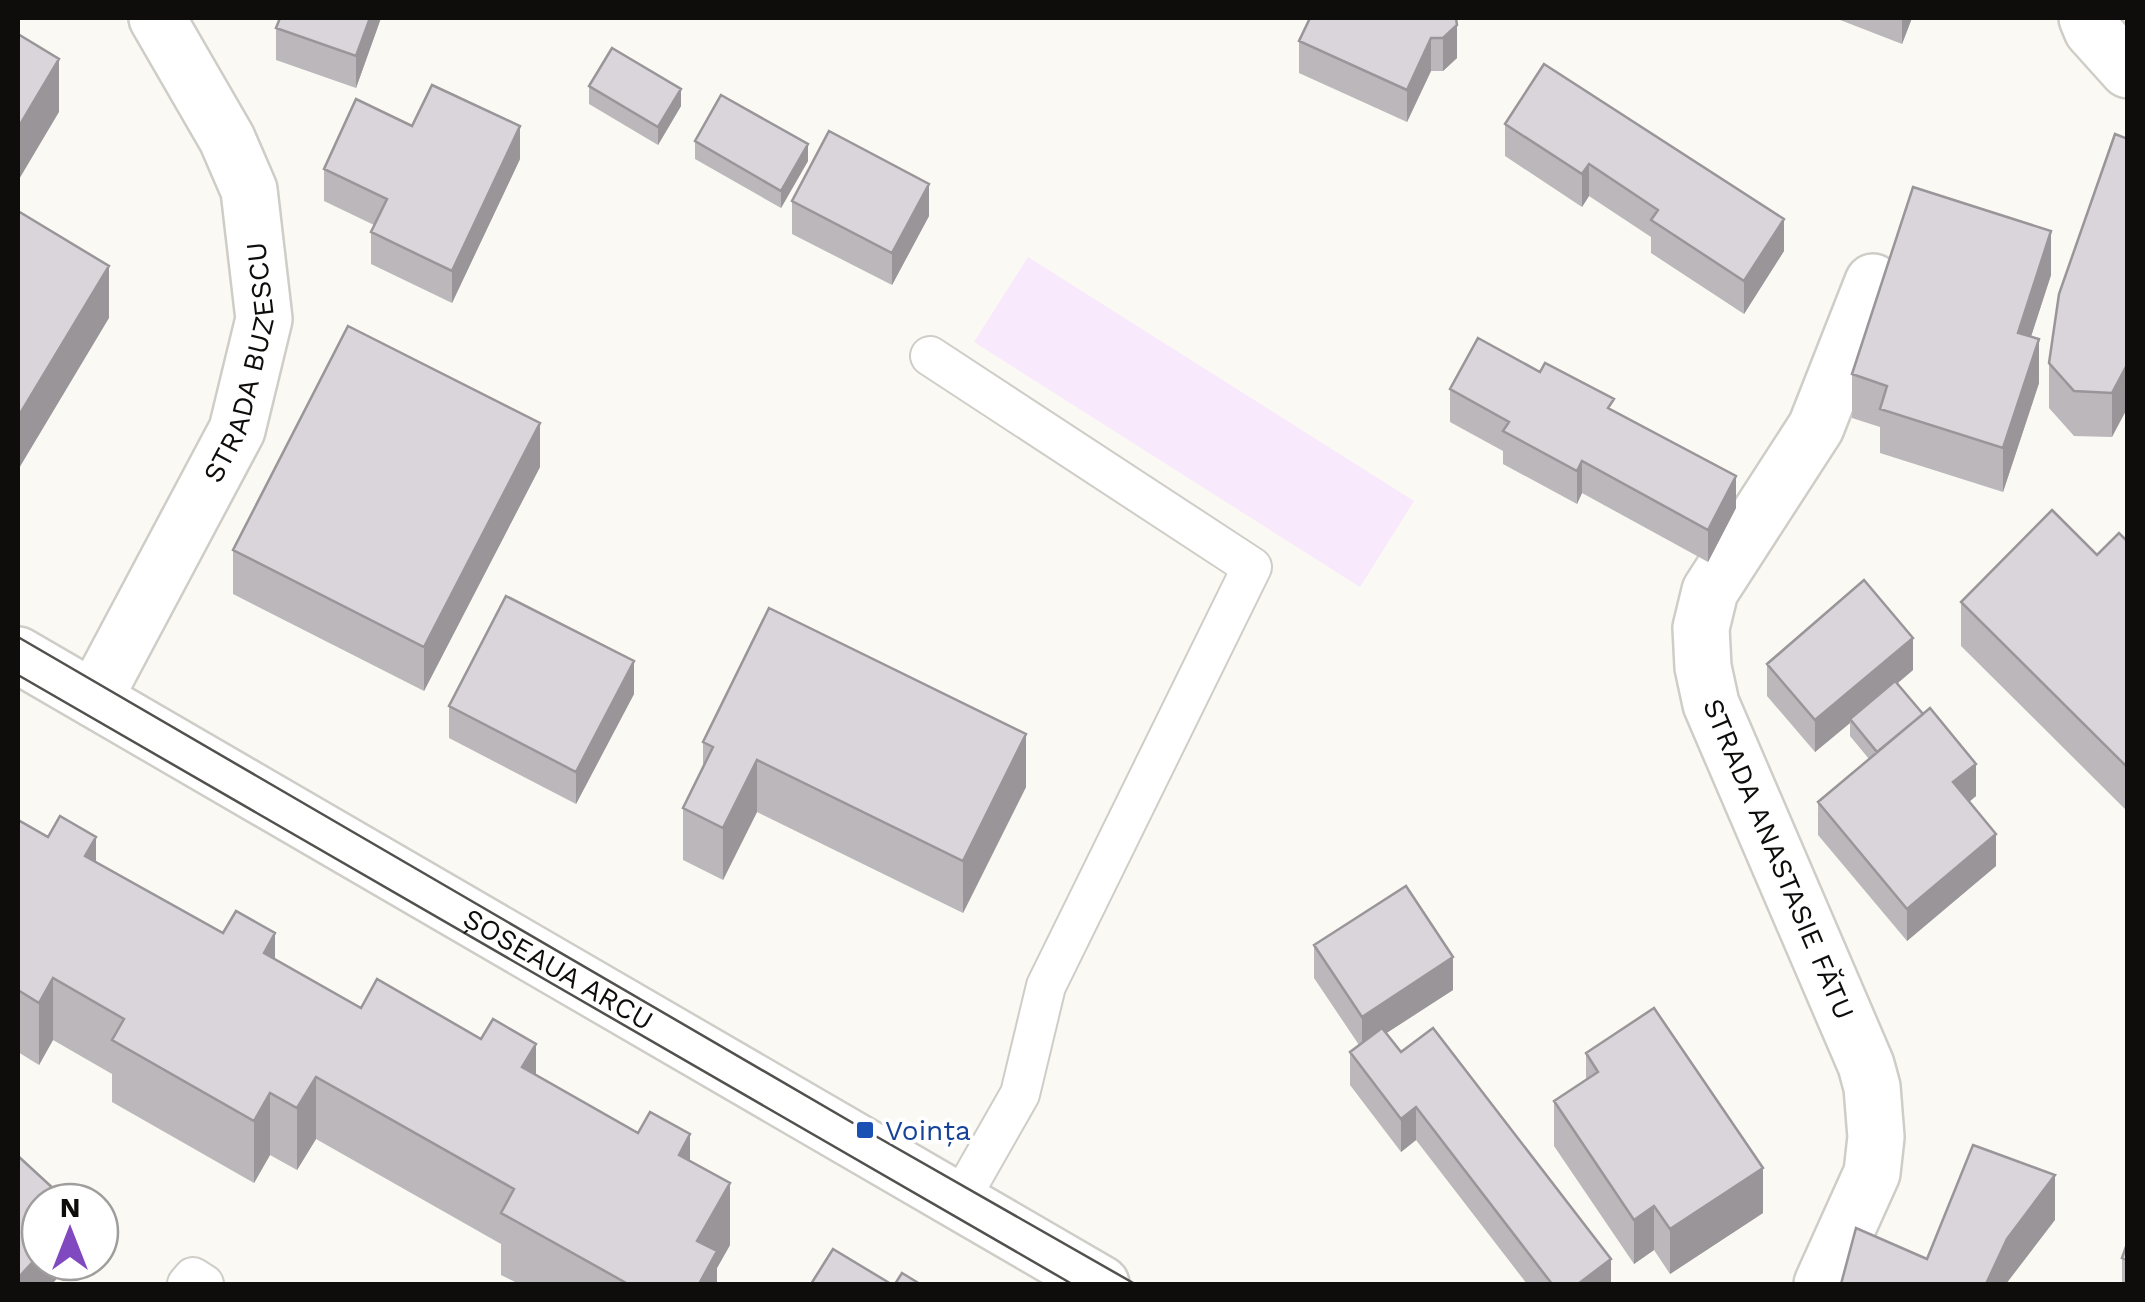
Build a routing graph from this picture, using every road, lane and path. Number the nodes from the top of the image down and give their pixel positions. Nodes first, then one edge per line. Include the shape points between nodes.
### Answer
1 (157, 18) edge
2 (2087, 18) edge
3 (2128, 70) edge
4 (1873, 282) dead end
5 (930, 356) dead end
6 (18, 654) edge
7 (94, 698) junction
8 (958, 1203) junction
9 (188, 1284) edge
10 (204, 1284) edge
11 (1101, 1284) edge
12 (1822, 1284) edge

1 - 7 street, STRADA BUZESCU via 249,190 264,320 237,430
2 - 3 street
4 - 12 street, STRADA ANASTASIE FĂTU via 1816,428 1710,590 1701,628 1710,704 1872,1087 1872,1173
5 - 8 lane via 1252,567 1046,986 1020,1094
6 - 7 street, ȘOSEAUA ARCU
7 - 8 street, ȘOSEAUA ARCU
8 - 11 street, ȘOSEAUA ARCU
9 - 10 lane via 193,1277

